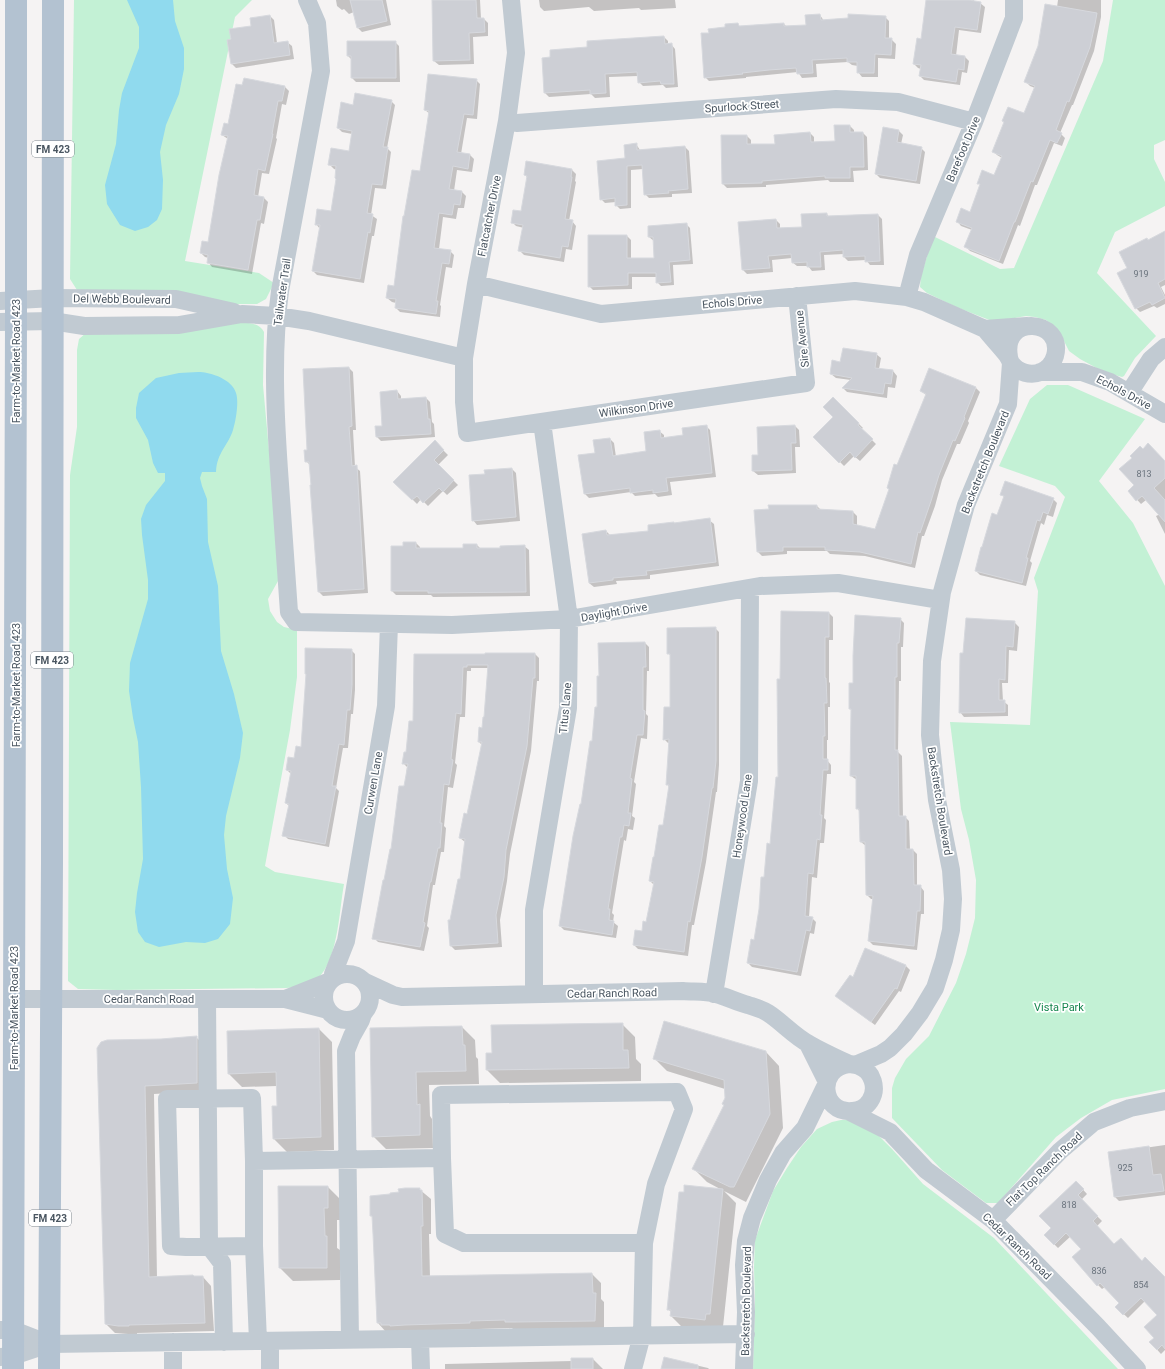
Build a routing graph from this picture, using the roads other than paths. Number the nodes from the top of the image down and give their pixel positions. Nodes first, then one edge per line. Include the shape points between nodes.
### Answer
1 (16, 0) edge
2 (52, 0) edge
3 (307, 0) edge
4 (511, 0) edge
5 (1014, 0) edge
6 (507, 121) junction
7 (974, 122) junction
8 (476, 284) junction
9 (797, 296) junction
10 (907, 297) junction
11 (53, 298) junction
12 (8, 300) edge
13 (242, 314) junction
14 (277, 316) junction
15 (52, 320) junction
16 (8, 322) edge
17 (1028, 326) junction
18 (985, 329) junction
19 (1055, 343) junction
20 (1165, 347) edge
21 (464, 358) junction
22 (1010, 360) junction
23 (1082, 372) junction
24 (1037, 373) junction
25 (806, 383) joint
26 (1129, 393) junction
27 (1008, 404) junction
28 (1165, 414) edge
29 (542, 422) junction
30 (467, 433) joint
31 (750, 588) junction
32 (940, 600) junction
33 (289, 612) joint
34 (569, 619) junction
35 (389, 624) junction
36 (8, 827) edge
37 (346, 941) junction
38 (331, 980) junction
39 (362, 980) junction
40 (534, 994) junction
41 (714, 994) junction
42 (402, 997) junction
43 (14, 999) junction
44 (50, 999) junction
45 (207, 999) junction
46 (285, 999) junction
47 (365, 1011) junction
48 (330, 1012) junction
49 (808, 1044) junction
50 (890, 1048) junction
51 (346, 1051) junction
52 (852, 1064) junction
53 (826, 1084) junction
54 (873, 1091) junction
55 (207, 1100) junction
56 (1165, 1101) edge
57 (848, 1111) junction
58 (805, 1128) junction
59 (890, 1132) junction
60 (442, 1158) junction
61 (348, 1159) junction
62 (254, 1161) junction
63 (993, 1220) junction
64 (644, 1243) junction
65 (209, 1246) junction
66 (254, 1246) junction
67 (7, 1330) edge
68 (746, 1334) junction
69 (642, 1335) junction
70 (420, 1339) junction
71 (350, 1340) junction
72 (264, 1341) junction
73 (174, 1342) junction
74 (224, 1342) junction
75 (50, 1344) junction
76 (9, 1361) edge
77 (49, 1369) edge
78 (173, 1369) edge
79 (270, 1369) edge
80 (421, 1369) edge
81 (633, 1369) edge
82 (744, 1369) edge
83 (1137, 1369) edge

1 - 12 main road, Farm-to-Market Road 423 / FM 423
2 - 11 main road, FM 423
3 - 14 street, Tailwater Trail via 317,23 321,71
4 - 6 street, Flatcatcher Drive via 516,53
5 - 7 street, Barefoot Drive via 1014,18
6 - 7 street, Spurlock Street via 517,123 836,99 898,102
6 - 8 street, Flatcatcher Drive
7 - 10 street, Barefoot Drive via 918,255
8 - 9 street, Echols Drive via 600,314
8 - 21 street, Flatcatcher Drive
9 - 10 street, Echols Drive via 855,291
9 - 25 street, Sire Avenue
10 - 18 street, Echols Drive
11 - 12 street, Del Webb Boulevard
11 - 13 street, Del Webb Boulevard via 176,299
11 - 15 main road, FM 423
12 - 16 main road, Farm-to-Market Road 423 / FM 423
13 - 14 street, Del Webb Boulevard
13 - 15 street, Del Webb Boulevard via 179,325 84,326
14 - 21 street, Del Webb Boulevard via 309,321
14 - 33 street, Tailwater Trail via 275,410
15 - 16 street, Del Webb Boulevard
15 - 44 main road, FM 423
16 - 36 main road, Farm-to-Market Road 423 / FM 423
17 - 18 street, Echols Drive
17 - 19 street via 1047,331
17 - 22 street via 1021,328 1011,337 1008,344
18 - 22 street, Echols Drive
19 - 23 street, Echols Drive
19 - 24 street via 1052,364
20 - 26 street via 1151,359
21 - 30 street, Flatcatcher Drive
22 - 24 street via 1021,371
22 - 27 street, Backstretch Boulevard
23 - 24 street, Echols Drive
23 - 26 street, Echols Drive via 1110,382
24 - 27 street, Backstretch Boulevard
25 - 29 street, Wilkinson Drive
26 - 28 street, Echols Drive
27 - 32 street, Backstretch Boulevard via 966,505
29 - 30 street, Wilkinson Drive
29 - 34 street, Titus Lane
31 - 32 street, Daylight Drive via 838,583
31 - 34 street, Daylight Drive
31 - 41 street, Honeywood Lane via 749,781
32 - 50 street, Backstretch Boulevard via 932,661 930,734 938,800 951,870 951,930 935,988 904,1034
33 - 35 street, Daylight Drive via 296,622
34 - 35 street, Daylight Drive via 452,626
34 - 40 street, Titus Lane via 568,708 534,910
35 - 37 street, Curwen Lane via 386,706
36 - 43 main road, Farm-to-Market Road 423 / FM 423
37 - 38 street, Curwen Lane
37 - 39 street
38 - 39 street via 345,974
38 - 46 street, Cedar Ranch Road
38 - 48 street via 324,995 325,1006
39 - 42 street, Cedar Ranch Road
39 - 47 street via 368,987 370,998
40 - 41 street, Cedar Ranch Road via 683,991
40 - 42 street, Cedar Ranch Road
41 - 49 street, Cedar Ranch Road via 767,1012
42 - 47 street, Cedar Ranch Road
43 - 44 street, Cedar Ranch Road
43 - 67 main road, Farm-to-Market Road 423 / FM 423
44 - 45 street, Cedar Ranch Road
44 - 75 main road, FM 423
45 - 46 street, Cedar Ranch Road
45 - 55 street
46 - 48 street, Cedar Ranch Road
47 - 48 street via 353,1020 342,1020
47 - 51 street
48 - 51 street
49 - 52 street, Cedar Ranch Road
49 - 53 street, Cedar Ranch Road
50 - 52 street, Backstretch Boulevard via 881,1054
50 - 54 street, Backstretch Boulevard
51 - 61 street
52 - 53 street via 835,1069
52 - 54 street via 868,1072 873,1082
53 - 57 street via 827,1096 832,1104
53 - 58 street, Backstretch Boulevard
54 - 57 street via 864,1107
54 - 59 street, Cedar Ranch Road
55 - 62 street via 252,1098
55 - 65 street
55 - 65 street via 167,1099 171,1246
56 - 63 street, Flat Top Ranch Road via 1130,1108 1094,1122 1060,1151
57 - 58 street, Backstretch Boulevard
57 - 59 street, Cedar Ranch Road
58 - 68 street, Backstretch Boulevard via 784,1153 768,1180 752,1218 746,1241 744,1265
59 - 63 street, Cedar Ranch Road via 926,1170
60 - 61 street
60 - 64 street via 445,1234 464,1243
60 - 64 street via 441,1095 677,1092 684,1109 656,1184
61 - 62 street
61 - 71 street
62 - 66 street
63 - 83 street, Cedar Ranch Road
64 - 69 street
65 - 66 street
65 - 74 street via 222,1263
66 - 72 street
67 - 75 street
67 - 76 main road, Farm-to-Market Road 423 / FM 423
68 - 69 street
68 - 82 street, Backstretch Boulevard
69 - 70 street
69 - 81 street
70 - 71 street
70 - 80 street
71 - 72 street
72 - 74 street
72 - 79 street
73 - 74 street
73 - 75 street
73 - 78 street
75 - 76 street
75 - 77 main road, FM 423

